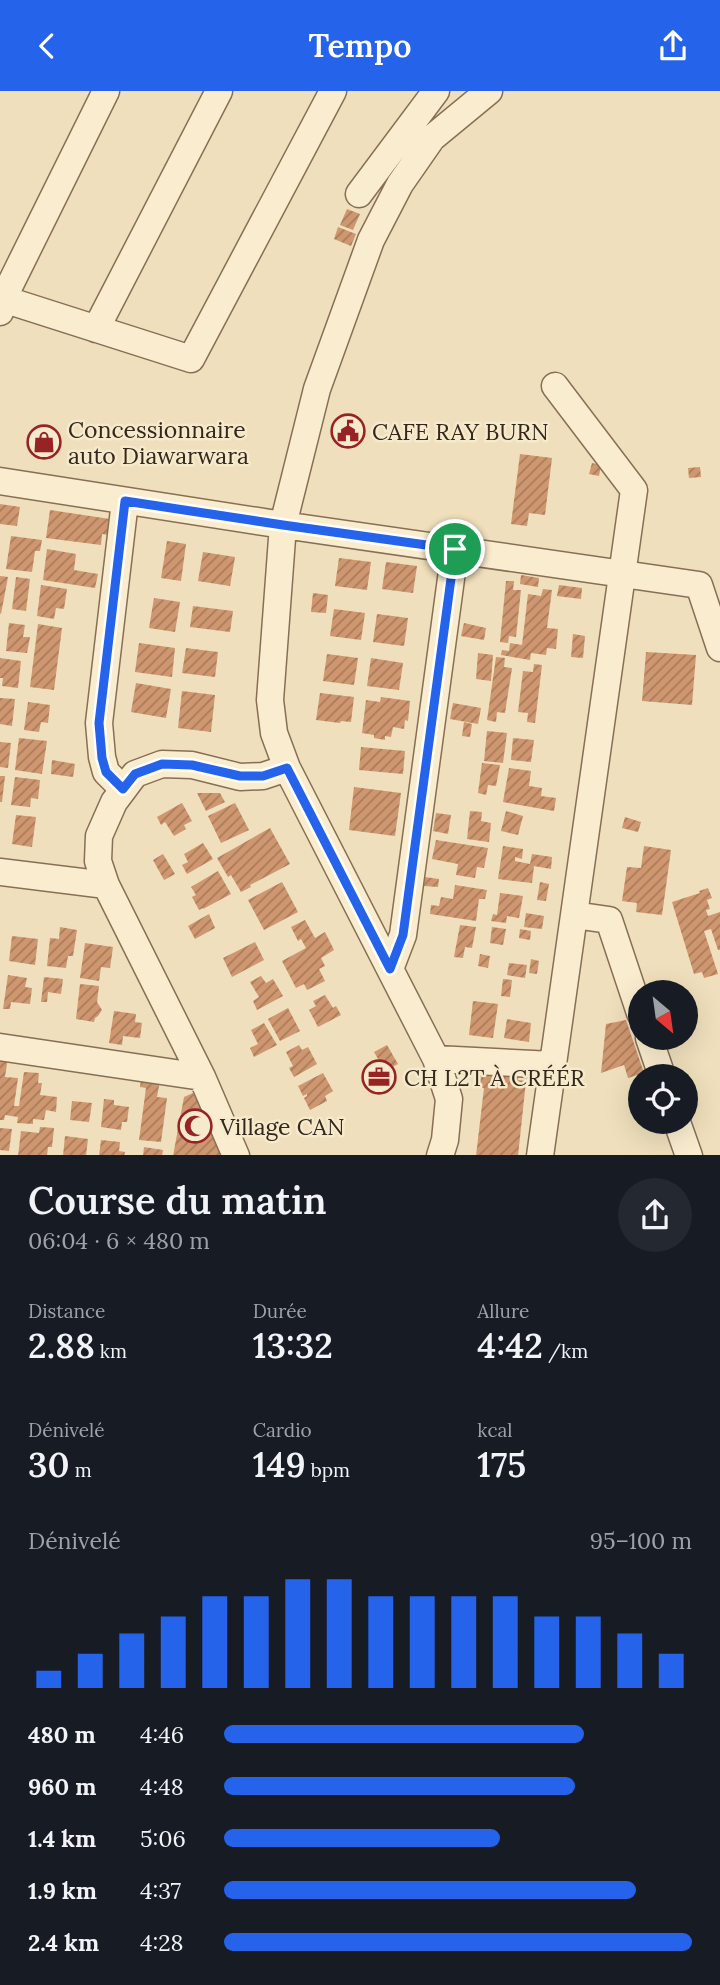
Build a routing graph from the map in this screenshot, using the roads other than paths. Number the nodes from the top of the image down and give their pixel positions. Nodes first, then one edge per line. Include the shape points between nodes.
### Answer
1 (106, 91) edge
2 (219, 91) edge
3 (333, 91) edge
4 (436, 91) edge
5 (489, 91) edge
6 (359, 194) dead end
7 (1, 303) edge
8 (96, 329) junction
9 (555, 386) dead end
10 (0, 481) edge
11 (125, 501) junction
12 (283, 525) junction
13 (455, 549) junction
14 (622, 574) junction
15 (720, 648) edge
16 (287, 768) junction
17 (123, 789) junction
18 (0, 872) edge
19 (106, 885) junction
20 (574, 915) junction
21 (390, 969) junction
22 (629, 980) edge
23 (0, 1047) edge
24 (436, 1059) junction
25 (553, 1065) junction
26 (202, 1077) junction
27 (681, 1134) edge
28 (236, 1155) edge
29 (440, 1155) edge
30 (540, 1155) edge
31 (689, 1155) edge

1 - 7 street
2 - 8 street
3 - 8 street via 191,359
4 - 6 street
5 - 12 street via 432,138 400,184 371,240 317,389
7 - 8 street
9 - 14 street via 634,490
10 - 11 street
11 - 12 street
11 - 17 street via 99,723 106,772
12 - 13 street
12 - 16 street via 270,701 274,733
13 - 14 street
13 - 21 street via 403,935
14 - 15 street via 699,585
14 - 20 street
16 - 17 street via 263,776 240,776 192,765 162,764 135,774
16 - 21 street
17 - 19 street via 99,836 99,861
18 - 19 street
19 - 26 street
20 - 22 street via 609,920
20 - 25 street
21 - 24 street
23 - 26 street
24 - 25 street
24 - 29 street via 449,1099
25 - 30 street
26 - 28 street
27 - 31 street

